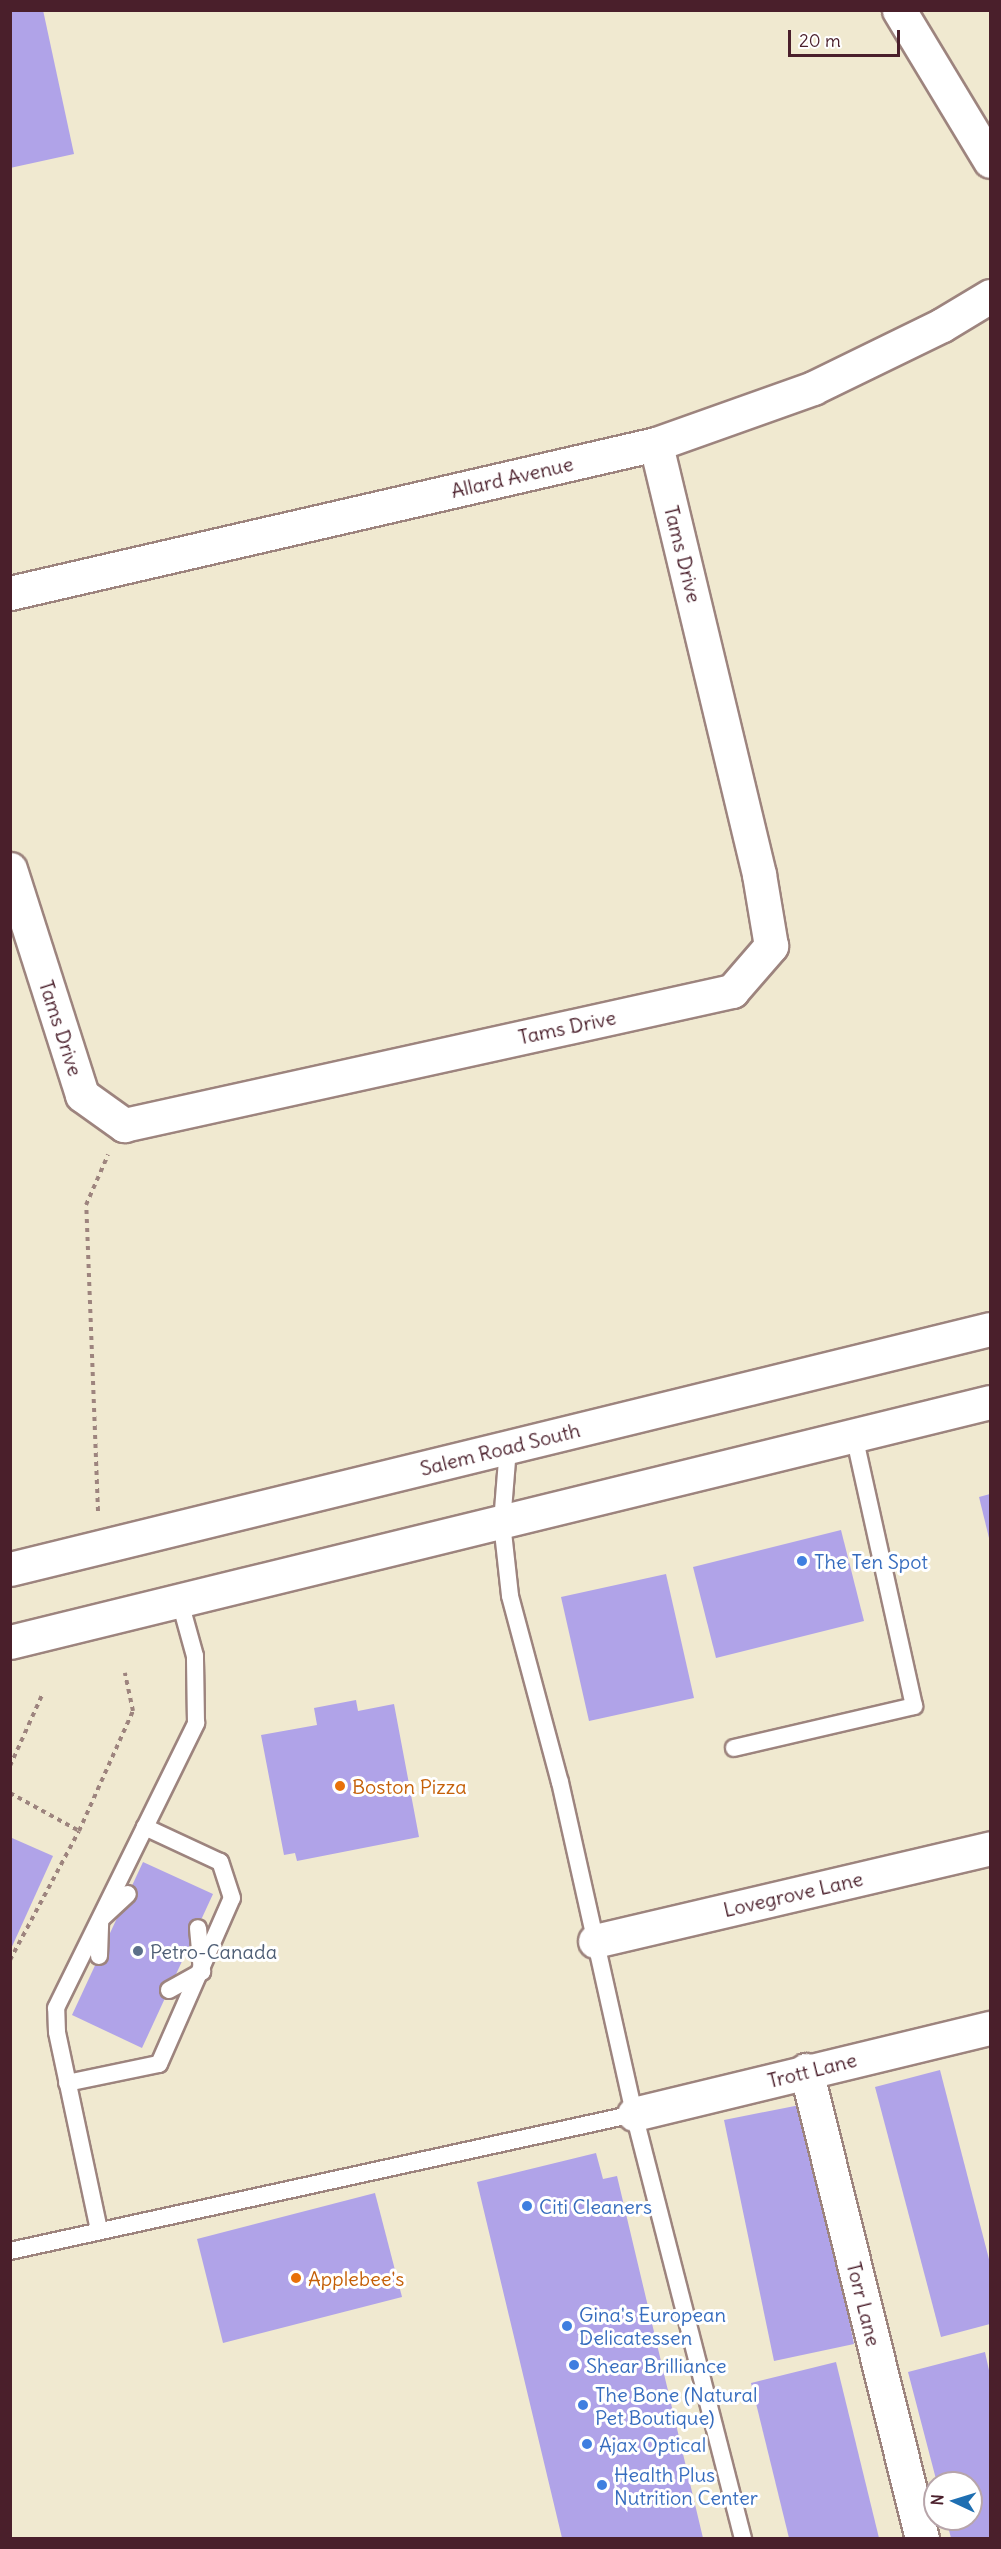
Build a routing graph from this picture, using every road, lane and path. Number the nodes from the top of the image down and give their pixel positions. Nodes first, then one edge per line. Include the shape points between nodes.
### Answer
1 (899, 10) edge
2 (990, 161) edge
3 (990, 296) edge
4 (656, 444) junction
5 (10, 593) edge
6 (10, 869) edge
7 (124, 1125) junction
8 (990, 1329) edge
9 (990, 1402) edge
10 (854, 1436) junction
11 (508, 1448) junction
12 (502, 1523) junction
13 (103, 1545) junction
14 (10, 1569) edge
15 (180, 1602) junction
16 (10, 1642) edge
17 (125, 1673) dead end
18 (42, 1695) dead end
19 (734, 1748) dead end
20 (10, 1766) edge
21 (10, 1793) edge
22 (145, 1827) junction
23 (79, 1831) junction
24 (990, 1848) edge
25 (128, 1894) dead end
26 (100, 1920) junction
27 (198, 1928) dead end
28 (595, 1941) junction
29 (99, 1956) dead end
30 (10, 1960) edge
31 (202, 1972) junction
32 (169, 1990) dead end
33 (990, 2028) edge
34 (806, 2070) junction
35 (67, 2083) junction
36 (634, 2114) junction
37 (99, 2230) junction
38 (10, 2251) edge
39 (743, 2538) edge
40 (922, 2538) edge

1 - 2 street
3 - 4 street, Allard Avenue via 942,325 813,388
4 - 5 street, Allard Avenue
4 - 7 street, Tams Drive via 759,874 771,946 732,991
6 - 7 street, Tams Drive via 82,1095
7 - 13 path via 86,1204 95,1486
8 - 11 street, Salem Road South
9 - 10 street
10 - 12 street
10 - 19 lane via 914,1706
11 - 12 lane
11 - 13 street, Salem Road South
12 - 15 street
12 - 28 lane via 510,1596 560,1782
13 - 14 street, Salem Road South
15 - 16 street
15 - 22 lane via 195,1656 196,1723
17 - 23 path via 133,1711
18 - 20 path
21 - 23 path
22 - 26 lane
22 - 31 lane via 220,1862 229,1880 232,1898
23 - 30 path
24 - 28 street, Lovegrove Lane
25 - 26 lane
26 - 29 lane
26 - 35 lane via 56,2008
27 - 31 lane
28 - 36 lane
31 - 32 lane
31 - 35 lane via 159,2064
33 - 34 street, Trott Lane
34 - 36 street, Trott Lane
34 - 40 street, Torr Lane
35 - 37 lane
36 - 37 lane
36 - 39 lane
37 - 38 lane

